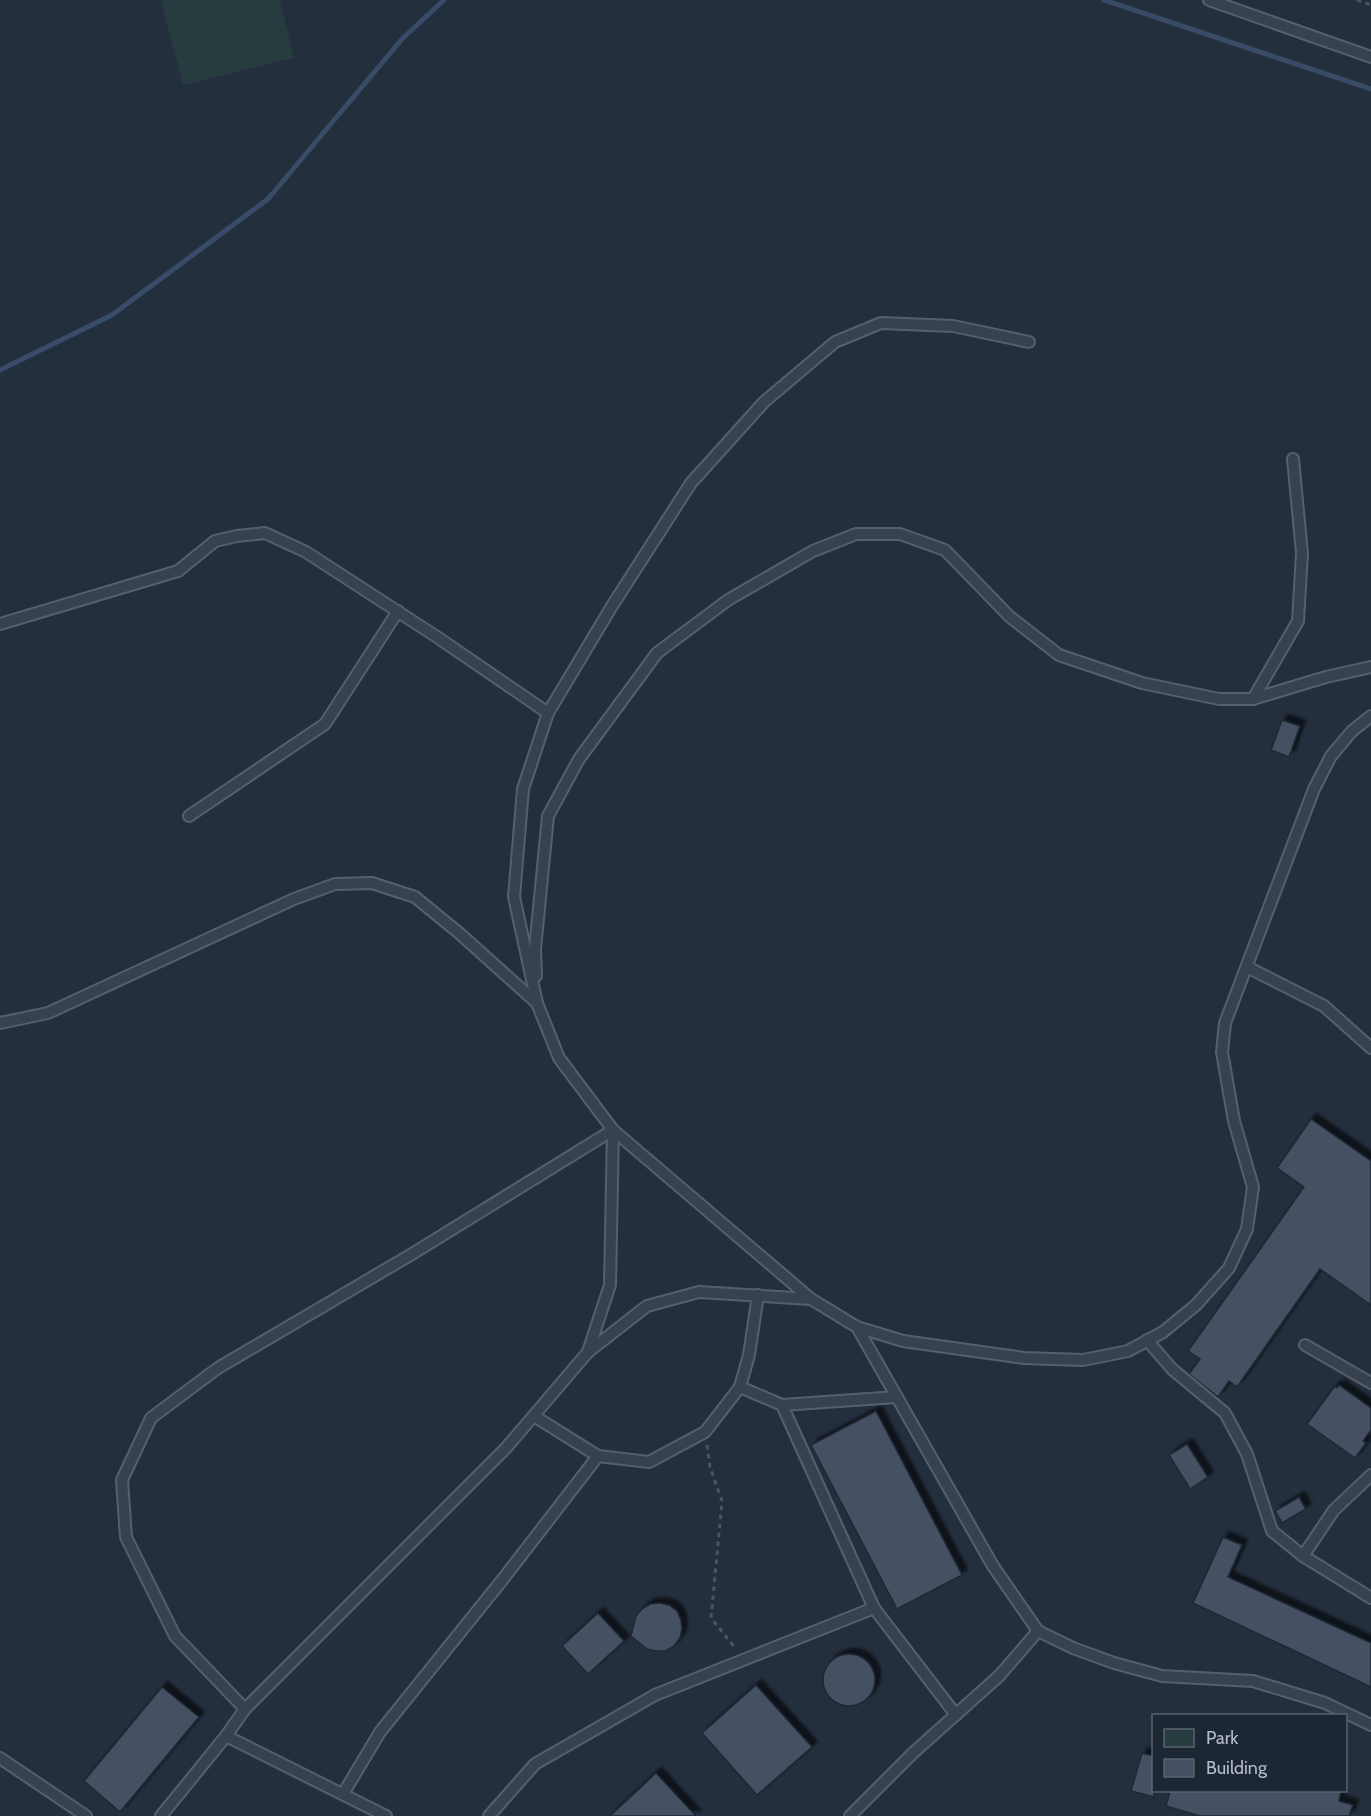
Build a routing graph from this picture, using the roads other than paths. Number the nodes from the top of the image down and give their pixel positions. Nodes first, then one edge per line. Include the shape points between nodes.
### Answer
1 (1209, 0) edge
2 (1371, 57) edge
3 (1029, 342) dead end
4 (1293, 459) dead end
5 (398, 611) junction
6 (0, 624) edge
7 (1371, 667) edge
8 (1253, 699) junction
9 (548, 713) junction
10 (1371, 716) edge
11 (189, 816) dead end
12 (1246, 967) junction
13 (537, 1003) junction
14 (0, 1023) edge
15 (1371, 1048) edge
16 (613, 1130) junction
17 (758, 1295) junction
18 (811, 1299) junction
19 (857, 1327) junction
20 (1147, 1340) junction
21 (1305, 1345) dead end
22 (588, 1352) junction
23 (1371, 1383) edge
24 (740, 1387) junction
25 (897, 1397) junction
26 (782, 1405) junction
27 (534, 1416) junction
28 (598, 1456) junction
29 (1371, 1475) edge
30 (1303, 1556) junction
31 (1371, 1598) edge
32 (874, 1608) junction
33 (1038, 1631) junction
34 (245, 1709) junction
35 (956, 1715) junction
36 (1371, 1725) edge
37 (225, 1736) junction
38 (0, 1758) edge
39 (343, 1794) junction
40 (86, 1816) edge
41 (161, 1816) edge
42 (386, 1816) edge
43 (489, 1816) edge
44 (850, 1816) edge

1 - 2 lane
3 - 9 lane via 952,326 880,323 835,342 764,402 690,483
4 - 8 lane via 1302,553 1298,621
5 - 6 lane via 306,552 266,533 215,541 178,571
5 - 9 lane
5 - 11 lane via 325,724
7 - 8 lane
8 - 13 lane via 1219,699 1142,683 1059,655 1010,617 945,550 900,534 856,534 813,551 728,600 657,653 579,759 548,816 535,949
9 - 13 lane via 523,789 514,897
10 - 12 lane via 1331,756 1314,789
12 - 15 lane via 1324,1006
12 - 20 lane via 1225,1023 1222,1052 1234,1121 1253,1187 1247,1229 1229,1268 1196,1305
13 - 14 lane via 415,897 372,883 354,883 335,884 294,898 48,1013
13 - 16 lane via 559,1058
16 - 18 lane
16 - 22 lane via 610,1285
16 - 34 lane via 218,1368 151,1418 122,1480 126,1536 176,1636
17 - 18 lane
17 - 22 lane via 699,1292 647,1306
17 - 24 lane
18 - 19 lane
19 - 20 lane via 903,1341 1024,1359 1083,1360 1128,1351
19 - 25 lane
20 - 30 lane via 1172,1369 1225,1413 1247,1454 1272,1531
21 - 23 lane
22 - 27 lane
24 - 26 lane
24 - 28 lane via 705,1432 649,1462
25 - 26 lane
25 - 33 lane via 993,1566
26 - 32 lane
27 - 28 lane
27 - 34 lane
28 - 39 lane via 380,1732
29 - 30 lane via 1334,1510
30 - 31 lane
32 - 35 lane
32 - 43 lane via 655,1695 536,1764
33 - 35 lane via 999,1676
33 - 36 lane via 1114,1663 1162,1676 1253,1681 1326,1703
34 - 37 lane
35 - 44 lane
37 - 39 lane
37 - 41 lane
38 - 40 lane
39 - 42 lane

